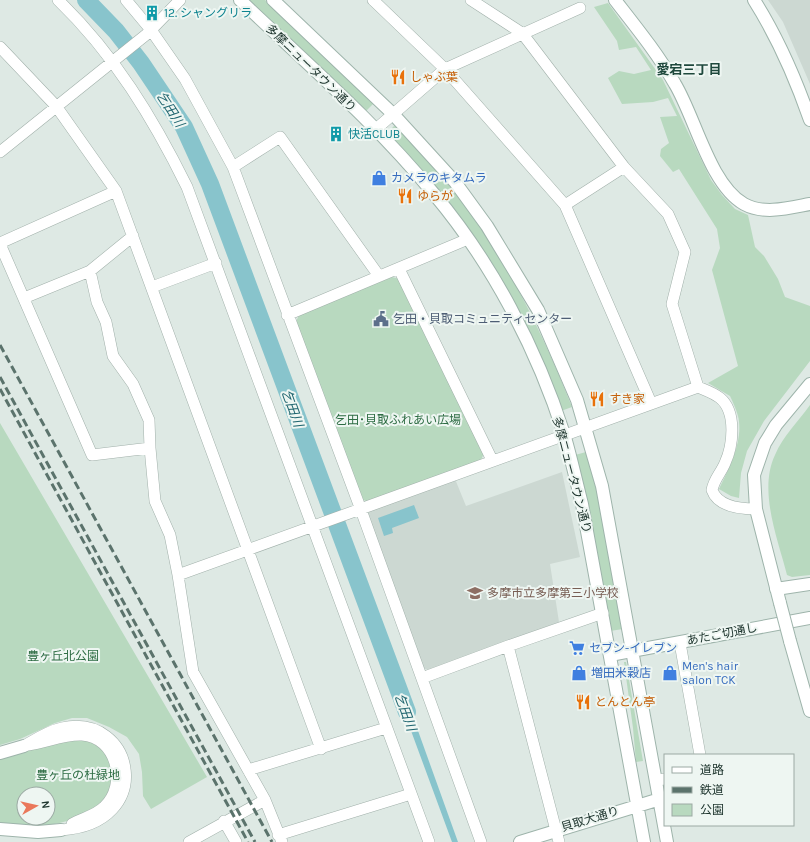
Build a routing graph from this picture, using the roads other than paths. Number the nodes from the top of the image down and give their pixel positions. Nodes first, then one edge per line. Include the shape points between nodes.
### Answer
1 (58, 0) edge
2 (126, 0) edge
3 (180, 0) edge
4 (240, 0) edge
5 (273, 0) edge
6 (373, 0) edge
7 (471, 0) edge
8 (615, 0) edge
9 (754, 0) edge
10 (580, 8) dead end
11 (147, 33) junction
12 (522, 33) junction
13 (0, 47) edge
14 (117, 58) junction
15 (445, 69) junction
16 (56, 106) junction
17 (393, 114) junction
18 (810, 120) edge
19 (376, 129) junction
20 (0, 152) edge
21 (232, 167) junction
22 (624, 167) junction
23 (116, 191) junction
24 (810, 204) edge
25 (565, 205) junction
26 (133, 236) junction
27 (468, 239) junction
28 (0, 243) edge
29 (216, 263) junction
30 (399, 269) junction
31 (90, 271) junction
32 (378, 276) junction
33 (152, 287) junction
34 (24, 298) junction
35 (287, 315) junction
36 (810, 384) edge
37 (698, 387) junction
38 (651, 403) junction
39 (586, 426) junction
40 (564, 434) junction
41 (150, 448) junction
42 (492, 460) junction
43 (756, 508) junction
44 (355, 511) junction
45 (316, 526) junction
46 (248, 550) junction
47 (178, 574) junction
48 (810, 584) edge
49 (776, 589) junction
50 (603, 613) junction
51 (810, 618) edge
52 (680, 643) junction
53 (508, 646) junction
54 (633, 651) junction
55 (610, 656) junction
56 (422, 678) junction
57 (810, 711) edge
58 (386, 728) junction
59 (24, 746) joint
60 (321, 749) junction
61 (0, 754) edge
62 (700, 754) edge
63 (248, 770) junction
64 (661, 779) edge
65 (411, 794) junction
66 (660, 799) junction
67 (265, 800) junction
68 (637, 805) junction
69 (224, 821) junction
70 (664, 824) edge
71 (664, 826) edge
72 (0, 829) edge
73 (61, 830) joint
74 (555, 830) junction
75 (280, 838) edge
76 (189, 842) edge
77 (236, 842) edge
78 (429, 842) edge
79 (481, 842) edge
80 (520, 842) edge
81 (558, 842) edge
82 (644, 842) edge
83 (667, 842) edge

1 - 14 street
2 - 11 street
3 - 11 street
4 - 19 main road, 多摩ニュータウン通り
5 - 17 main road, 多摩ニュータウン通り
6 - 15 street
7 - 12 street
8 - 24 main road via 643,35 676,85 717,176 730,192 744,204 760,209 782,210
9 - 18 main road via 787,59
10 - 12 street
11 - 14 street
11 - 21 street via 185,79
12 - 15 street
12 - 22 street
13 - 16 street
14 - 16 street
14 - 29 street via 187,187
15 - 17 street
15 - 25 street
16 - 20 street
16 - 23 street
17 - 19 street
17 - 39 main road, 多摩ニュータウン通り via 455,182 516,271 538,310
19 - 27 main road, 多摩ニュータウン通り via 435,195
21 - 32 street via 280,137
21 - 35 street
22 - 25 street
22 - 37 street via 668,214 685,252 672,304
23 - 26 street
23 - 28 street
25 - 38 street
26 - 31 street
26 - 33 street
27 - 30 street
27 - 40 main road, 多摩ニュータウン通り via 517,322 539,368
28 - 34 street
29 - 33 street
29 - 45 street
30 - 32 street
30 - 42 street
31 - 34 street
31 - 41 street via 96,302 106,322 113,356 133,384 149,420
32 - 35 street
33 - 46 street
34 - 41 street via 92,455
35 - 44 street
36 - 43 main road via 776,425 765,443 754,475
37 - 38 street
37 - 43 street via 721,398 731,422 729,454 714,481 713,494 721,503 744,509
38 - 39 street
39 - 40 street
39 - 54 main road, 多摩ニュータウン通り via 604,494
40 - 42 street
40 - 50 main road, 多摩ニュータウン通り via 584,512
41 - 47 street via 155,501 170,535
42 - 44 street
43 - 49 main road
44 - 45 street
44 - 56 street
45 - 46 street
45 - 58 street
46 - 47 street
46 - 60 street
47 - 63 street via 193,672
48 - 49 main road
49 - 57 main road, bridge
50 - 53 street
50 - 55 main road, 多摩ニュータウン通り
51 - 52 main road, あたご切通し
52 - 54 main road, あたご切通し
52 - 62 street
53 - 56 street
53 - 74 street
54 - 55 main road, あたご切通し
54 - 64 main road, 多摩ニュータウン通り
55 - 68 main road, 多摩ニュータウン通り
56 - 79 street
58 - 60 street
58 - 65 street
59 - 61 main road
59 - 73 street via 42,744 66,736 83,735 96,739 106,746 113,757 118,769 114,795 105,807
60 - 63 street
63 - 67 street
64 - 66 main road, 多摩ニュータウン通り
65 - 75 street
65 - 78 street
66 - 68 main road, 貝取大通り
66 - 70 main road, 多摩ニュータウン通り
67 - 69 street
67 - 75 street
68 - 74 main road, 貝取大通り
68 - 82 main road, 多摩ニュータウン通り
69 - 76 street
69 - 77 street
71 - 83 main road, 多摩ニュータウン通り
72 - 73 main road via 38,832
74 - 80 main road, 貝取大通り
74 - 81 street

